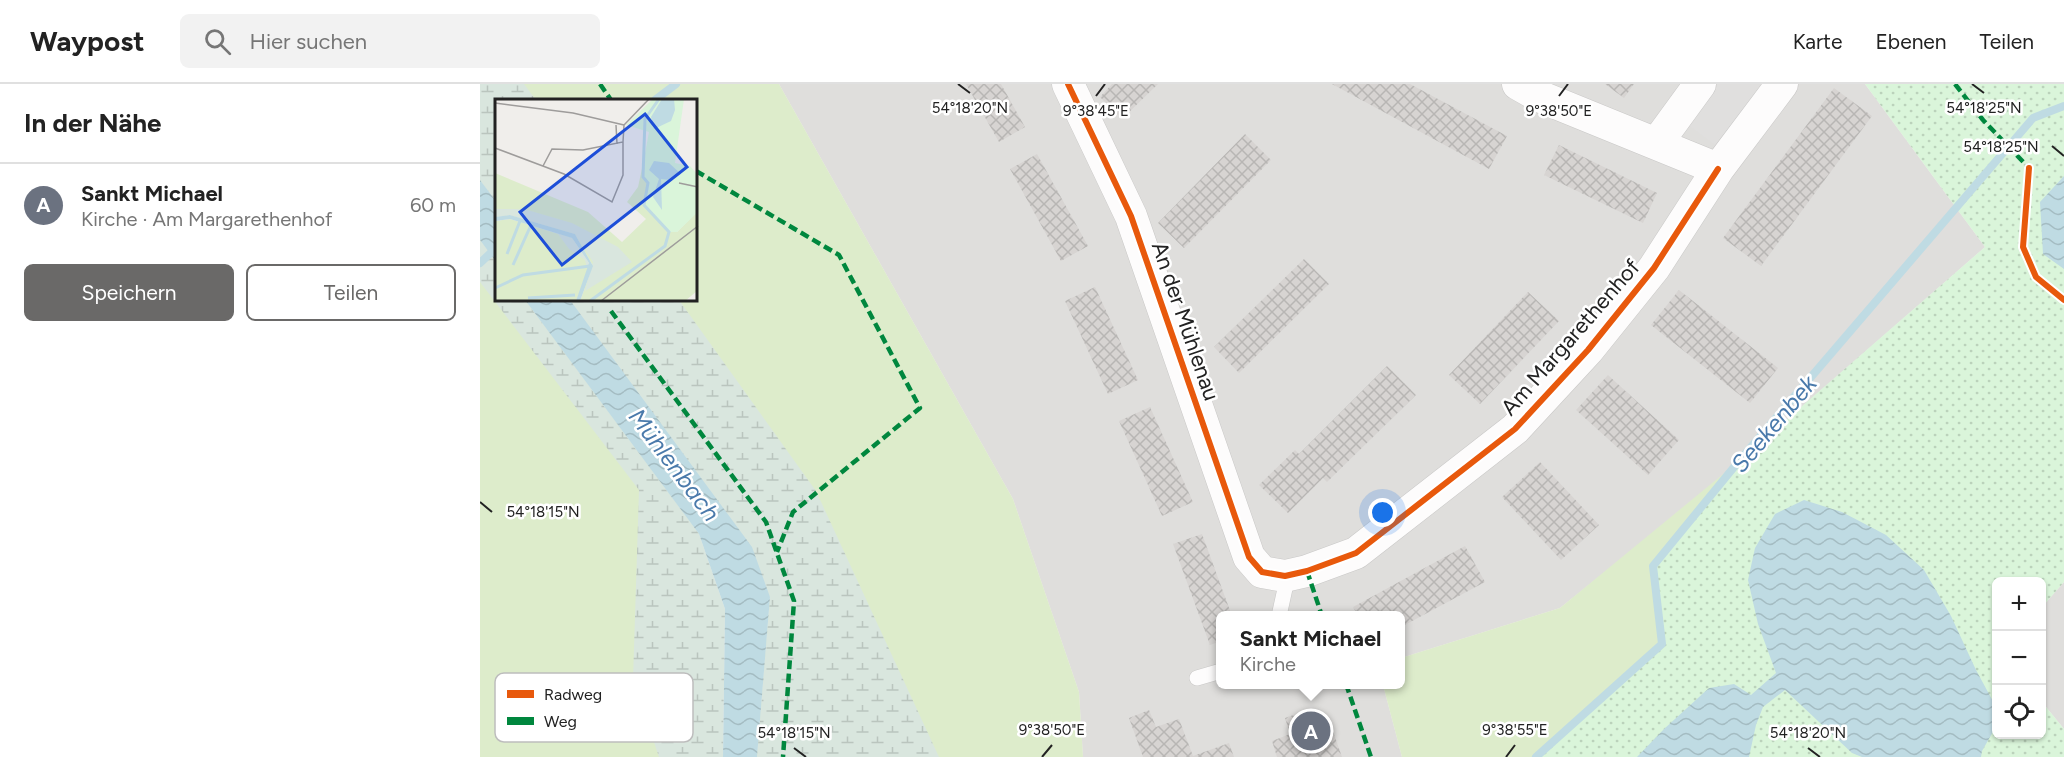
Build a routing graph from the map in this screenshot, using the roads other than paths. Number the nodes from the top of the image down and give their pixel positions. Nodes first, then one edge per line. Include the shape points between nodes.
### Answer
1 (1068, 84) edge
2 (1518, 84) edge
3 (1700, 84) edge
4 (1782, 84) edge
5 (1657, 143) junction
6 (1718, 169) junction
7 (1275, 574) junction
8 (1279, 611) edge
9 (1216, 672) edge
10 (1197, 678) dead end

1 - 7 street, An der Mühlenau via 1131,216 1249,557
2 - 5 street
3 - 5 street
4 - 6 street, Am Margarethenhof
5 - 6 street
6 - 7 street, Am Margarethenhof via 1654,268 1588,350 1515,429 1356,553 1307,572
7 - 8 lane
9 - 10 lane

